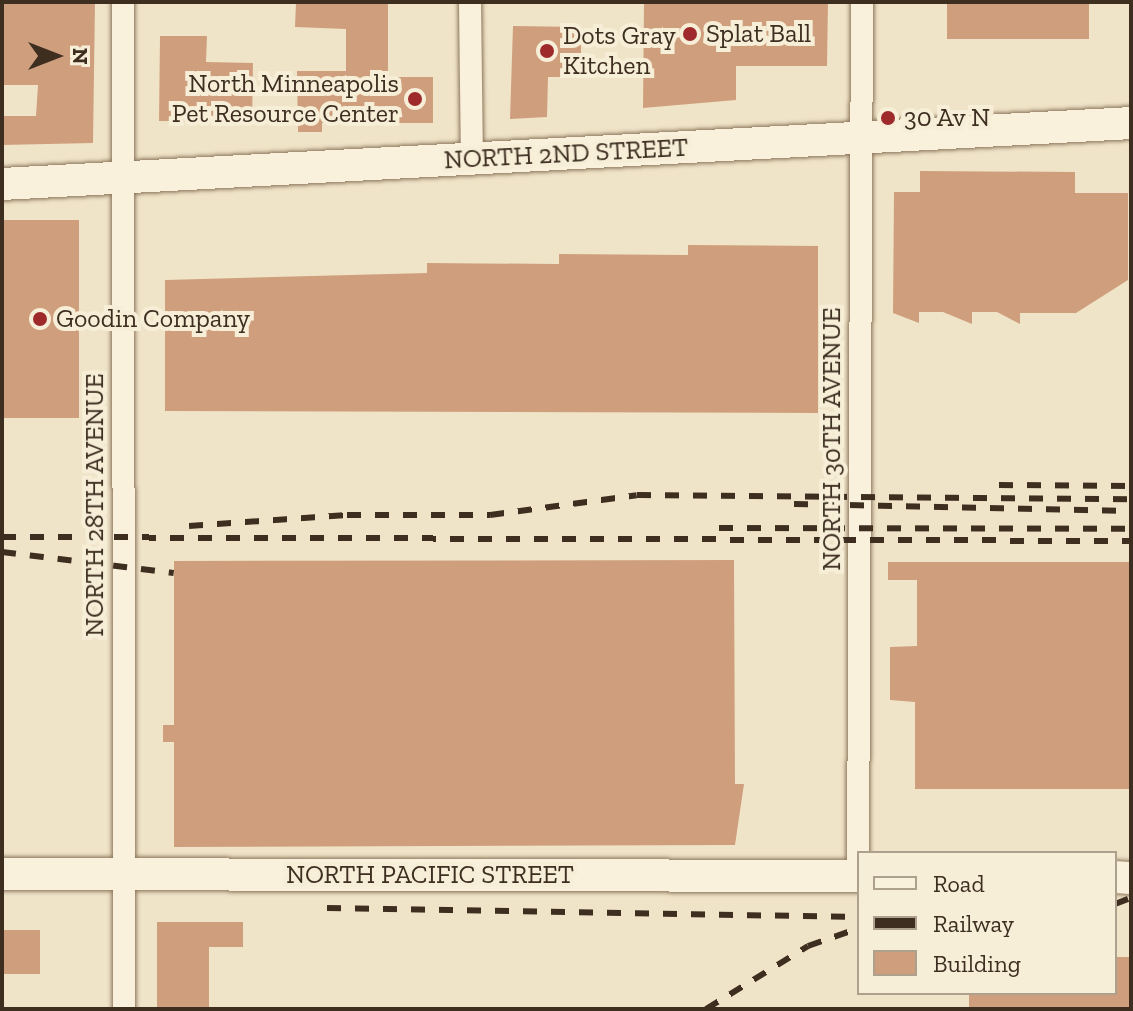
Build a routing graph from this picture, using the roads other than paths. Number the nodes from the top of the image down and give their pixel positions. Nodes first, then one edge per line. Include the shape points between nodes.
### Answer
1 (123, 2) edge
2 (470, 2) edge
3 (862, 2) edge
4 (1131, 123) edge
5 (862, 139) junction
6 (472, 159) junction
7 (124, 181) junction
8 (2, 184) edge
9 (859, 851) edge
10 (124, 873) junction
11 (2, 874) edge
12 (857, 876) edge
13 (124, 1009) edge

1 - 7 street, NORTH 28TH AVENUE
2 - 6 street
3 - 5 street, NORTH 30TH AVENUE
4 - 5 street, NORTH 2ND STREET
5 - 6 street, NORTH 2ND STREET
5 - 9 street, NORTH 30TH AVENUE
6 - 7 street, NORTH 2ND STREET
7 - 8 street, NORTH 2ND STREET
7 - 10 street, NORTH 28TH AVENUE
10 - 11 street, NORTH PACIFIC STREET
10 - 12 street, NORTH PACIFIC STREET
10 - 13 street, NORTH 28TH AVENUE

